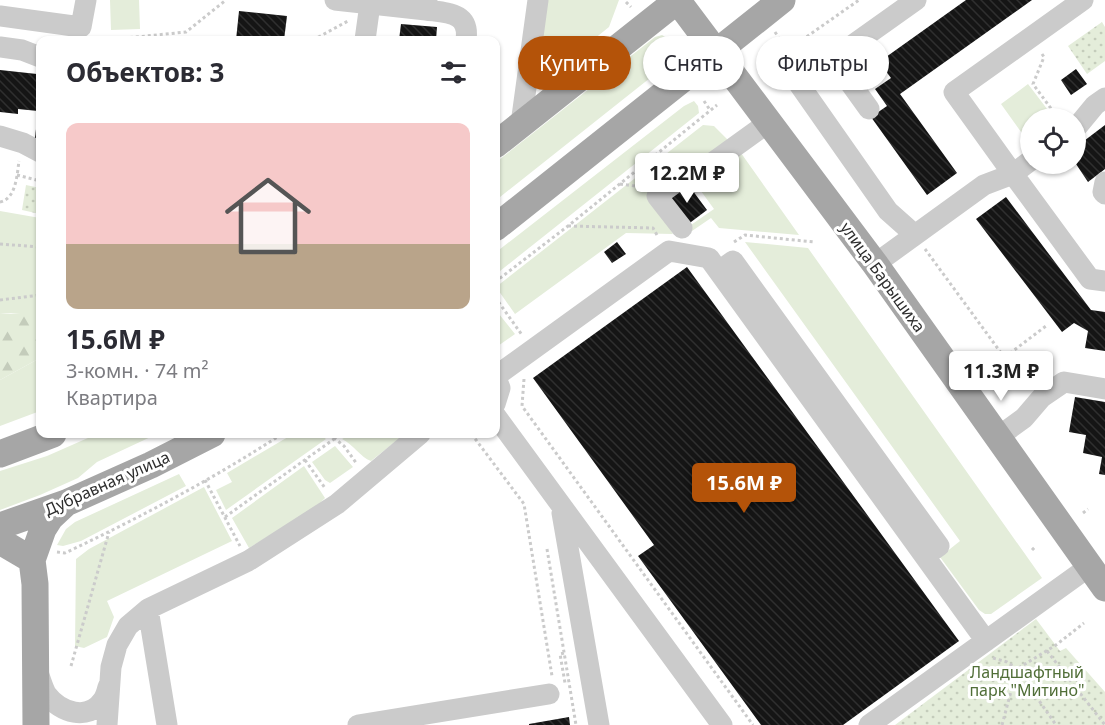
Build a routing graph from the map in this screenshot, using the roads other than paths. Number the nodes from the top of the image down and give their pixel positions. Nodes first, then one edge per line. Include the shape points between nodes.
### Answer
1 (86, 0) edge
2 (538, 0) edge
3 (678, 0) edge
4 (782, 0) edge
5 (916, 0) edge
6 (1083, 0) edge
7 (353, 2) edge
8 (426, 5) edge
9 (0, 16) edge
10 (364, 36) edge
11 (466, 36) edge
12 (706, 36) edge
13 (736, 36) edge
14 (0, 47) edge
15 (36, 55) edge
16 (744, 88) edge
17 (668, 90) edge
18 (803, 90) edge
19 (1105, 98) edge
20 (869, 109) dead end
21 (1086, 116) edge
22 (769, 122) junction
23 (521, 124) junction
24 (0, 136) edge
25 (500, 141) edge
26 (32, 147) edge
27 (1020, 169) edge
28 (1013, 174) junction
29 (1105, 182) edge
30 (1105, 194) edge
31 (500, 224) edge
32 (682, 228) dead end
33 (915, 235) junction
34 (875, 264) junction
35 (1105, 281) edge
36 (500, 373) edge
37 (1105, 389) edge
38 (500, 422) edge
39 (998, 437) junction
40 (42, 438) edge
41 (203, 438) edge
42 (415, 438) edge
43 (0, 454) edge
44 (66, 503) junction
45 (561, 506) junction
46 (0, 526) edge
47 (0, 541) edge
48 (32, 560) junction
49 (1097, 577) edge
50 (148, 609) junction
51 (988, 649) junction
52 (36, 669) junction
53 (109, 687) junction
54 (556, 689) road end
55 (36, 725) edge
56 (107, 725) edge
57 (167, 725) edge
58 (358, 725) edge
59 (599, 725) edge
60 (722, 725) edge
61 (869, 725) edge

1 - 9 street via 81,27
2 - 23 street
3 - 12 main road, улица Барышиха
3 - 23 main road
4 - 13 main road
5 - 20 street via 833,59
6 - 28 street via 954,92
7 - 8 street
7 - 10 street
8 - 11 street via 460,17
14 - 15 street
16 - 22 main road, улица Барышиха
17 - 31 main road
18 - 33 street via 888,211
19 - 21 street
22 - 32 street via 701,171 687,174 657,196
22 - 34 main road, улица Барышиха
23 - 25 main road
24 - 26 street
27 - 28 street
28 - 33 street via 984,185
28 - 35 street via 1090,279
29 - 30 street
33 - 34 street
34 - 39 main road, улица Барышиха
36 - 51 street via 669,251 714,264
37 - 39 street via 1064,382
38 - 45 street
39 - 49 main road, улица Барышиха
40 - 43 main road
41 - 44 main road, Дубравная улица
42 - 50 street via 337,504 248,561
44 - 46 main road, Дубравная улица
44 - 48 main road via 43,529
45 - 59 street
45 - 60 street
47 - 48 main road
48 - 52 main road
49 - 51 street
50 - 53 street via 128,626 117,645
50 - 57 street
51 - 61 street
52 - 53 street via 46,693 58,707 71,712 94,708
52 - 55 main road
53 - 56 street
54 - 58 street

